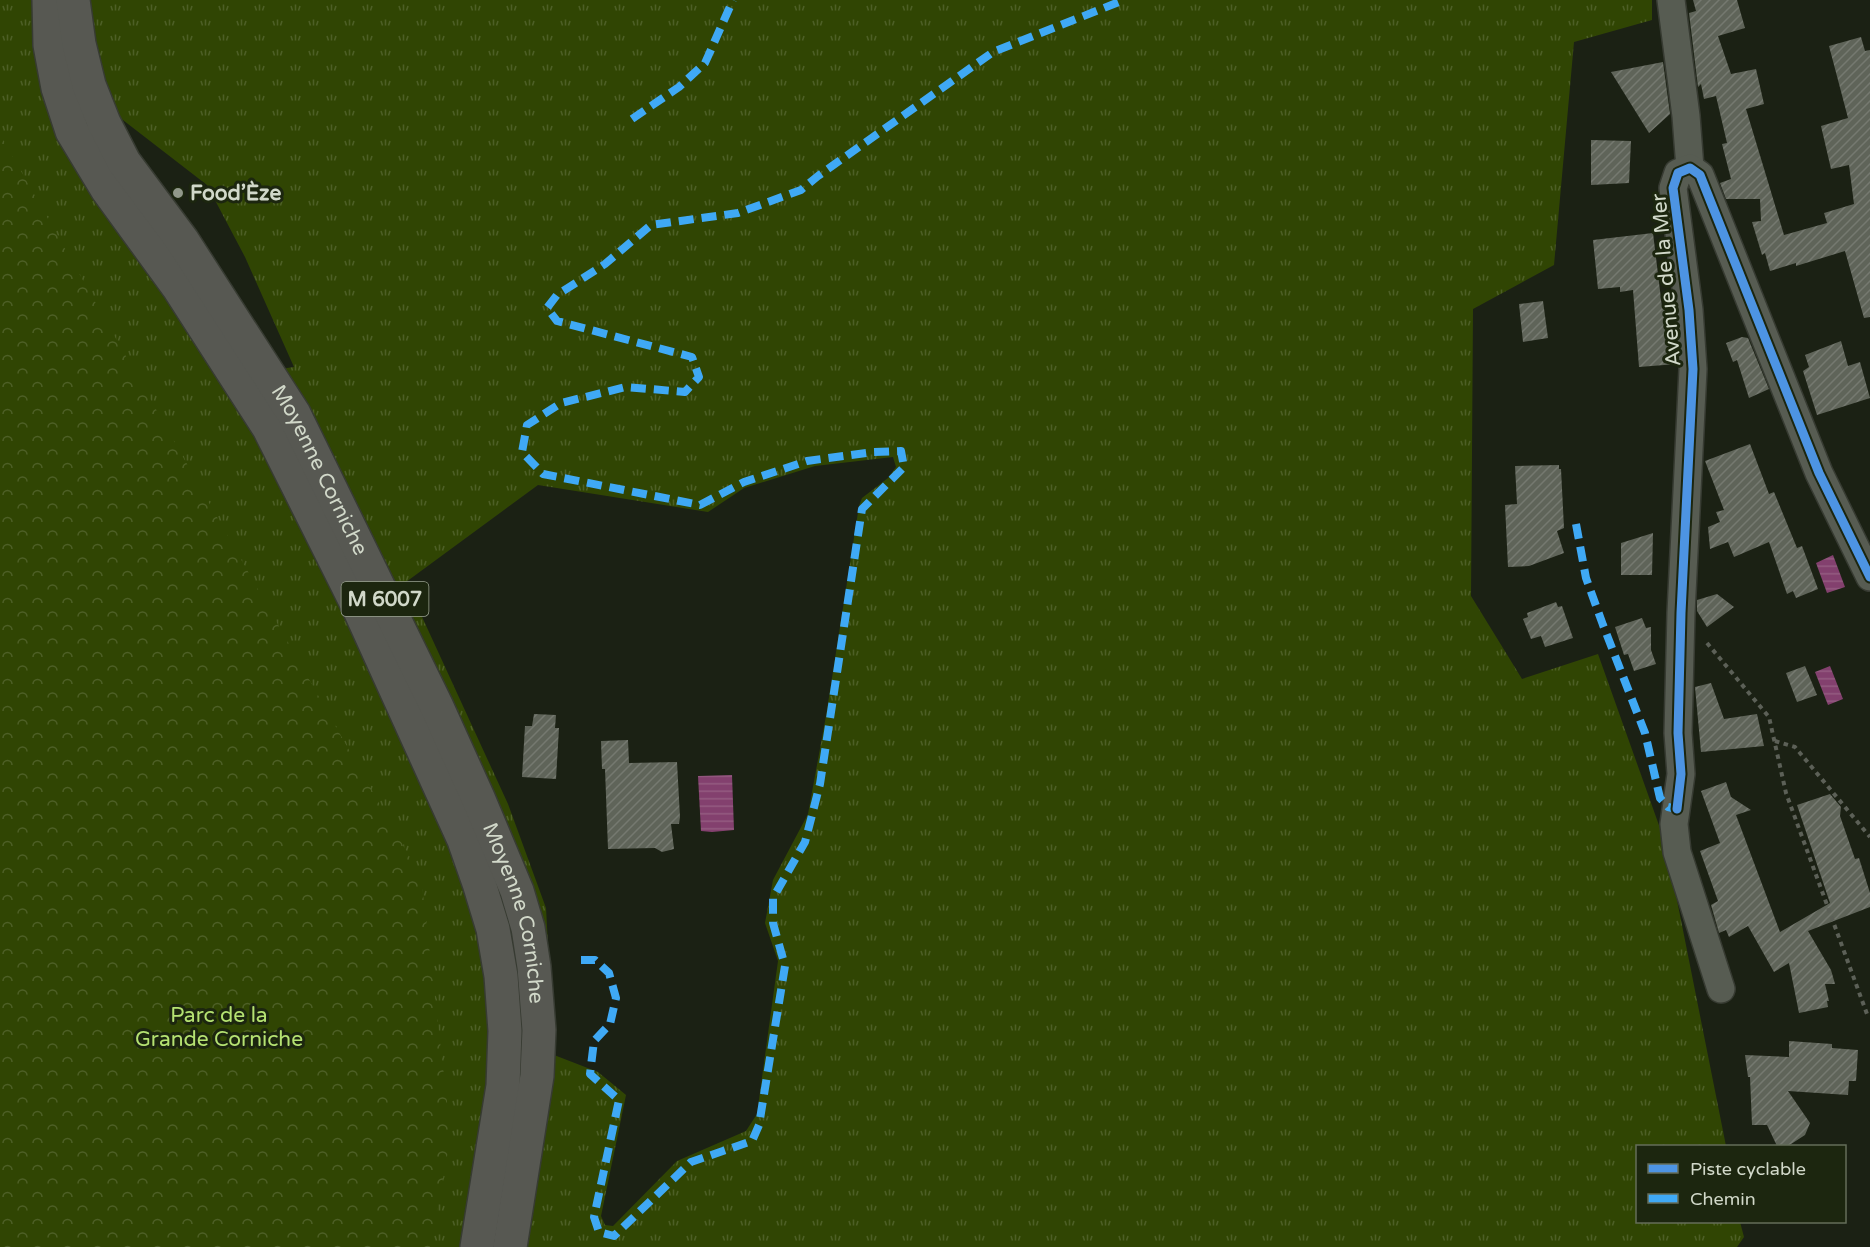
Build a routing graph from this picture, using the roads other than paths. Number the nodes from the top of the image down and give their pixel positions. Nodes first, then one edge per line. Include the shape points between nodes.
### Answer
1 (49, 0) edge
2 (73, 0) edge
3 (1671, 0) edge
4 (1690, 168) junction
5 (1870, 577) edge
6 (1721, 989) dead end
7 (477, 1247) edge
8 (510, 1247) edge

1 - 7 main road, Moyenne Corniche / M 6007 via 50,45 58,88 72,130 106,189 179,288 269,428 358,606 464,840 479,883 493,929 505,1031 504,1086
2 - 8 main road, Moyenne Corniche / M 6007 via 89,85 104,123 124,162 182,240 294,414 437,707 516,891 528,928 539,1030 537,1076
3 - 4 street
4 - 5 street, Avenue de la Mer via 1700,175 1819,473
4 - 6 street, Avenue de la Mer via 1678,173 1673,188 1693,369 1678,733 1681,774 1674,824 1677,852

